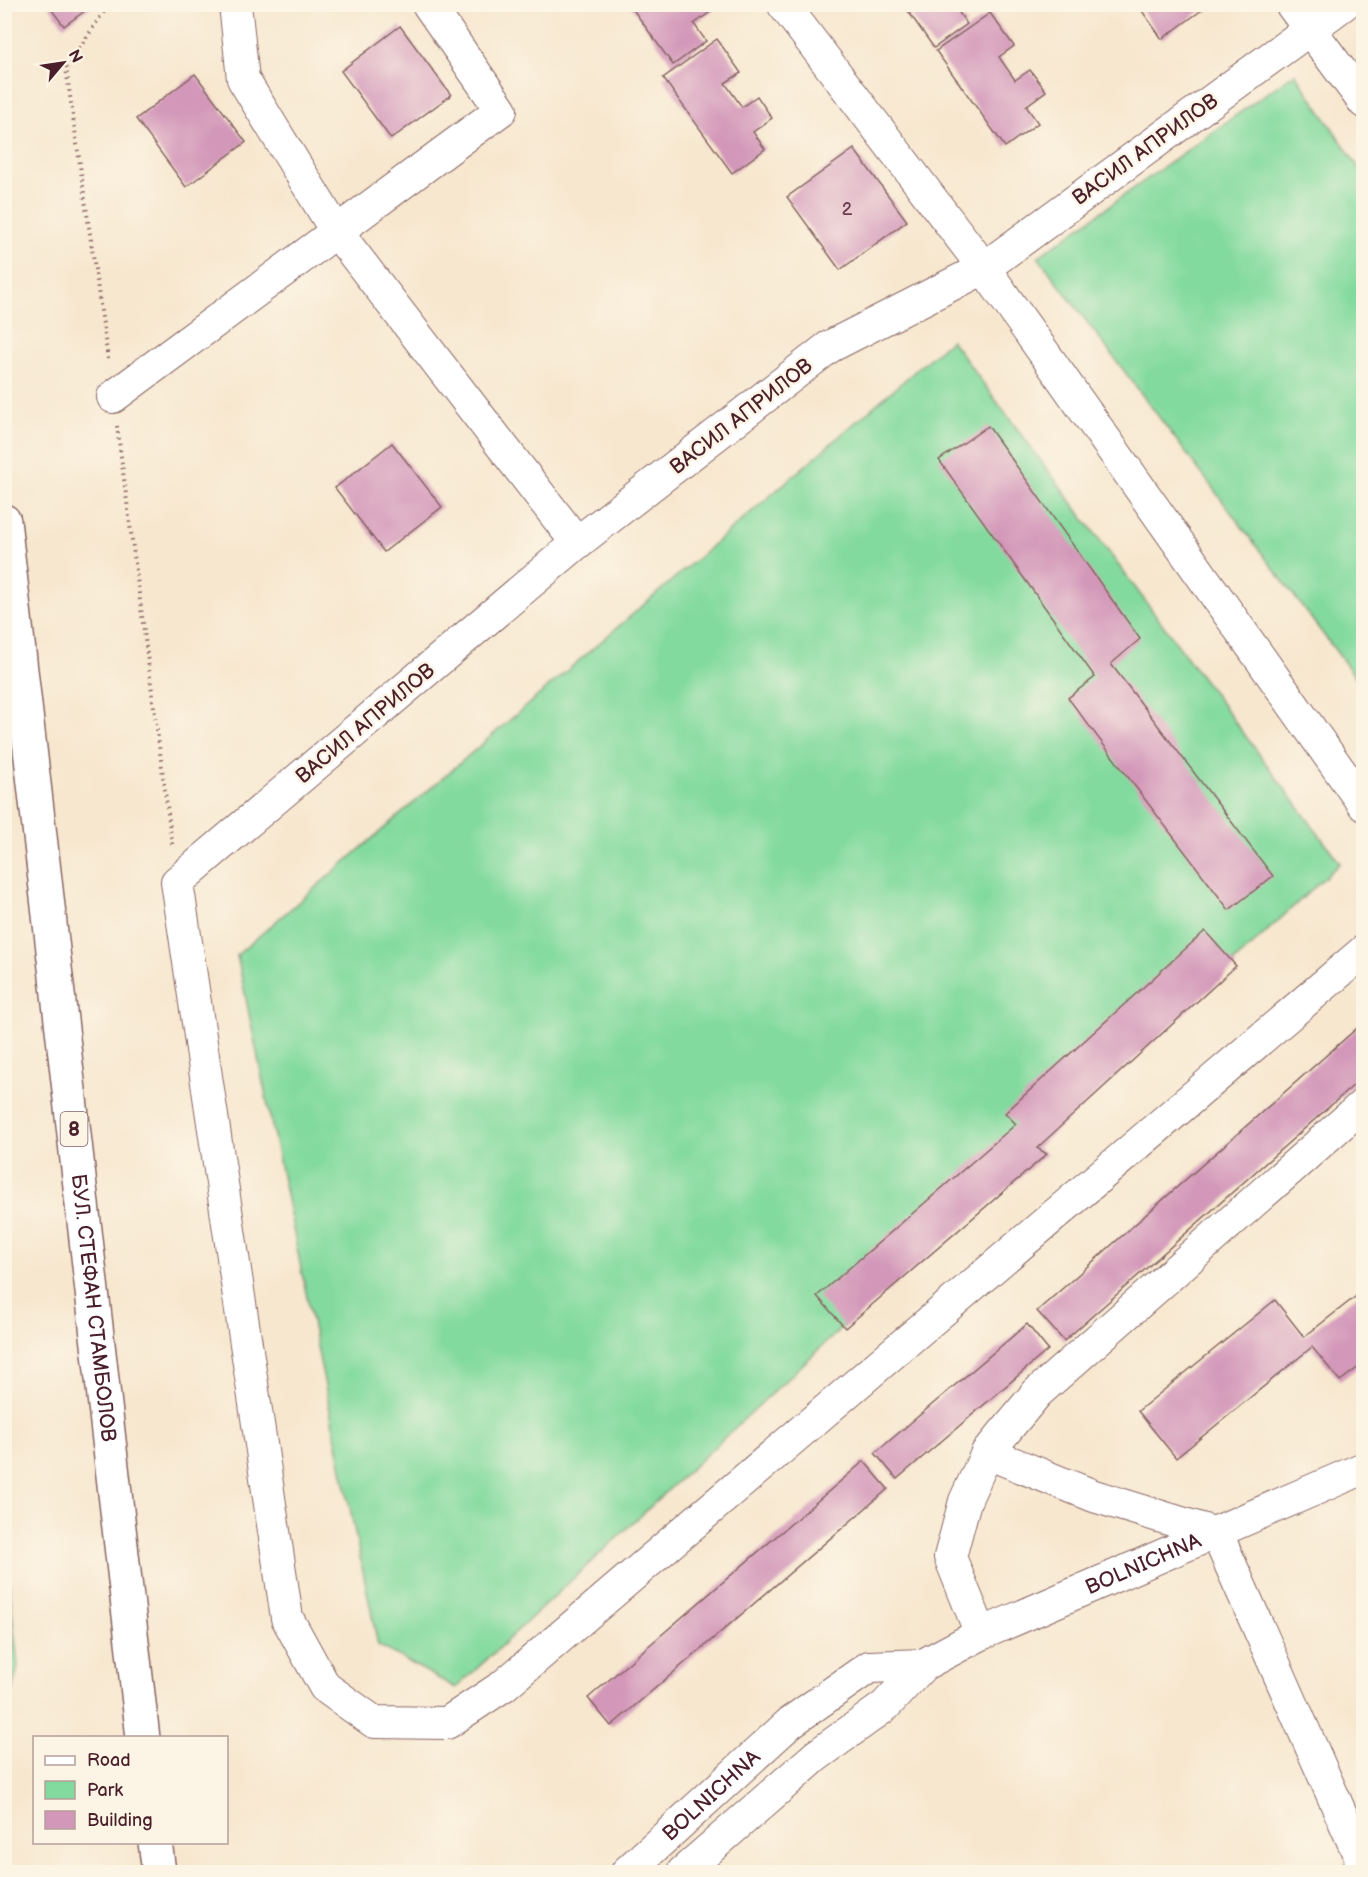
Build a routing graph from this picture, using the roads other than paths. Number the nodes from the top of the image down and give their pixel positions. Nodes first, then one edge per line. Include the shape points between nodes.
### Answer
1 (428, 4) edge
2 (783, 4) edge
3 (1344, 4) edge
4 (241, 8) edge
5 (1300, 17) edge
6 (1364, 102) edge
7 (336, 231) junction
8 (984, 268) junction
9 (113, 397) road end
10 (4, 521) edge
11 (577, 543) junction
12 (1364, 805) edge
13 (1364, 951) edge
14 (1364, 1104) edge
15 (987, 1453) junction
16 (1364, 1468) edge
17 (1217, 1534) junction
18 (981, 1634) junction
19 (923, 1665) junction
20 (143, 1736) edge
21 (155, 1844) edge
22 (1364, 1866) edge
23 (159, 1872) edge
24 (627, 1872) edge
25 (683, 1872) edge

1 - 7 street via 501,110
2 - 8 street
3 - 5 street, ВАСИЛ АПРИЛОВ
4 - 7 street via 243,80
5 - 6 street
5 - 8 street, ВАСИЛ АПРИЛОВ
7 - 9 street
7 - 11 street
8 - 11 street, ВАСИЛ АПРИЛОВ via 829,347
8 - 12 street
10 - 20 main road, БУЛ. СТЕФАН СТАМБОЛОВ / 8
11 - 13 street, ВАСИЛ АПРИЛОВ via 177,882 287,1618 325,1687 374,1722 447,1723 503,1686
14 - 15 street via 1037,1393
15 - 17 street via 1094,1496
15 - 18 street via 965,1501 950,1557
16 - 17 street, BOLNICHNA
17 - 18 street, BOLNICHNA
17 - 22 street
18 - 19 street, BOLNICHNA
19 - 24 street, BOLNICHNA via 869,1666 791,1722
19 - 25 street, BOLNICHNA via 885,1706 816,1756
21 - 23 main road

